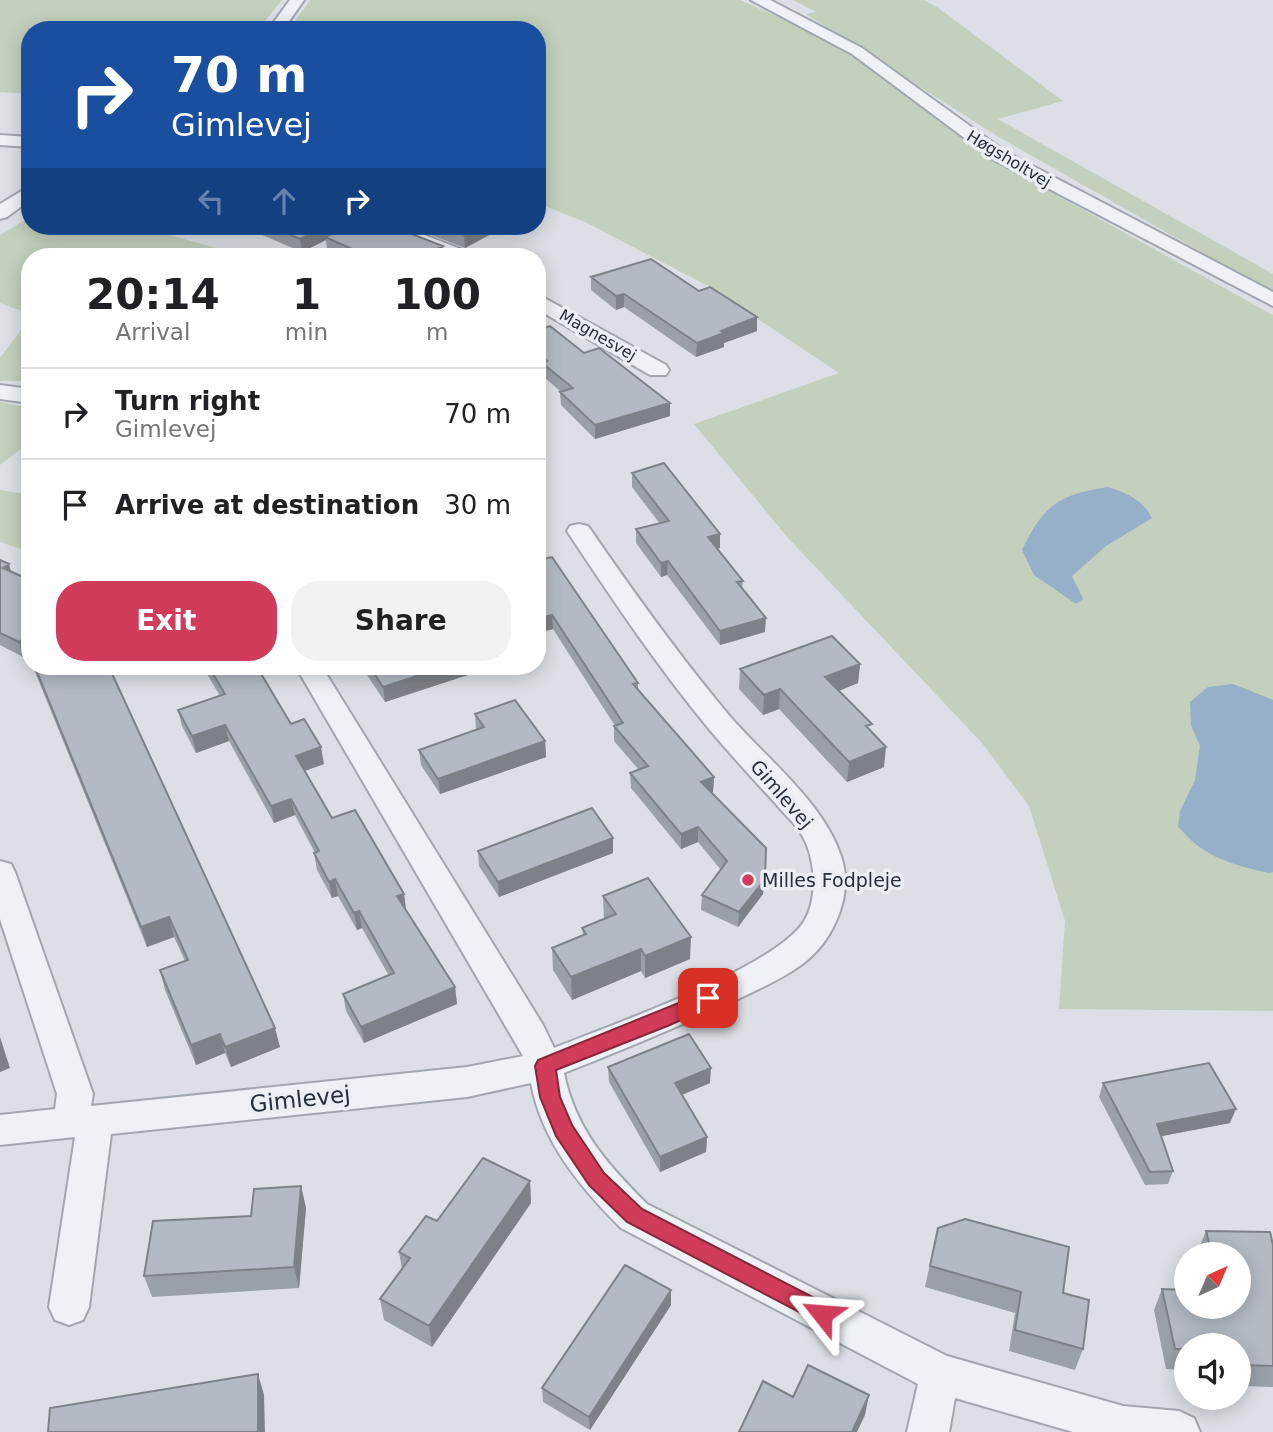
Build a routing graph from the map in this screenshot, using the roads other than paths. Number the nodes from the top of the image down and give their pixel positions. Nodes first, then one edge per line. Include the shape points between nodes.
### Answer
1 (297, 0) edge
2 (758, 0) edge
3 (282, 21) edge
4 (0, 139) edge
5 (21, 141) edge
6 (21, 198) edge
7 (0, 213) edge
8 (408, 235) edge
9 (441, 248) edge
10 (1273, 300) edge
11 (546, 305) edge
12 (658, 370) dead end
13 (0, 392) edge
14 (21, 395) edge
15 (579, 531) dead end
16 (314, 675) edge
17 (0, 872) edge
18 (545, 1066) junction
19 (83, 1121) junction
20 (0, 1130) edge
21 (69, 1307) dead end
22 (940, 1374) junction
23 (928, 1432) edge
24 (1179, 1432) edge

1 - 3 street
2 - 10 street, Høgsholtvej via 857,51 1000,156
4 - 5 street
6 - 7 street
8 - 9 street
11 - 12 street, Magnesvej
13 - 14 street
15 - 18 street, Gimlevej via 654,642 814,828 828,865 827,907 813,933 790,956 753,977
16 - 18 street via 531,1035
17 - 19 street
18 - 19 street, Gimlevej via 467,1082
18 - 22 street via 550,1097 563,1130 597,1179 634,1216
19 - 20 street, Gimlevej
19 - 21 street
22 - 23 street
22 - 24 street via 1123,1426

